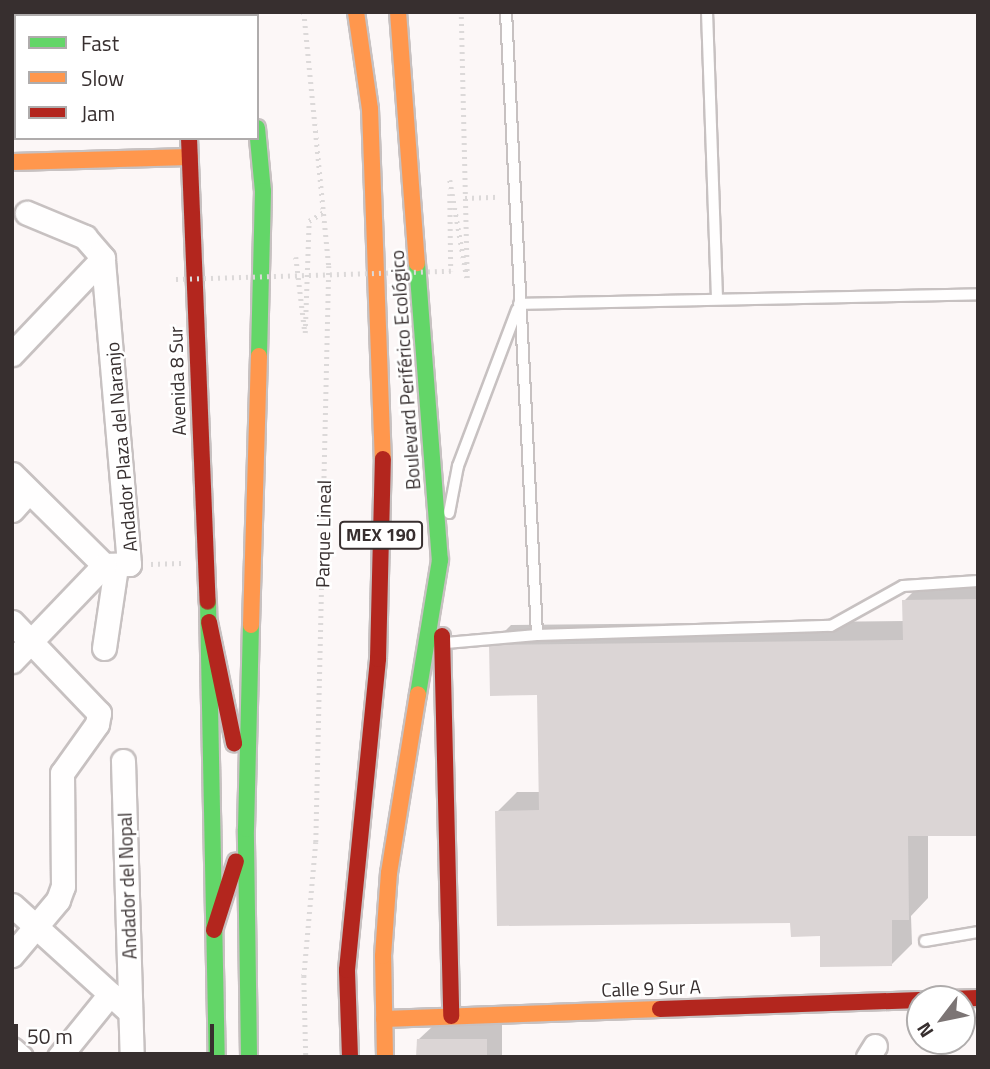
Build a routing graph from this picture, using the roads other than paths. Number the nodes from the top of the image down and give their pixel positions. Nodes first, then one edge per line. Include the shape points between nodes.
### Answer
1 (356, 12) edge
2 (375, 12) edge
3 (398, 12) edge
4 (409, 12) edge
5 (506, 12) edge
6 (707, 12) edge
7 (370, 109) junction
8 (190, 140) edge
9 (258, 140) edge
10 (411, 152) junction
11 (190, 157) junction
12 (12, 162) edge
13 (27, 213) dead end
14 (103, 258) junction
15 (978, 294) edge
16 (717, 297) junction
17 (519, 304) junction
18 (12, 354) edge
19 (12, 474) edge
20 (29, 491) junction
21 (12, 510) edge
22 (440, 560) junction
23 (116, 566) junction
24 (978, 580) edge
25 (12, 622) edge
26 (209, 622) junction
27 (537, 635) junction
28 (31, 641) junction
29 (442, 643) junction
30 (104, 648) dead end
31 (12, 662) edge
32 (123, 761) dead end
33 (247, 808) junction
34 (247, 829) junction
35 (12, 905) edge
36 (36, 927) junction
37 (214, 930) junction
38 (978, 932) edge
39 (925, 941) dead end
40 (12, 956) edge
41 (110, 994) junction
42 (906, 1000) edge
43 (130, 1012) junction
44 (451, 1016) junction
45 (384, 1019) junction
46 (12, 1049) edge
47 (21, 1057) edge
48 (59, 1057) edge
49 (132, 1057) edge
50 (216, 1057) edge
51 (249, 1057) edge
52 (350, 1057) edge
53 (385, 1057) edge

1 - 7 main road, Boulevard Periférico Ecológico / MEX 190
2 - 7 main road
3 - 10 main road, Boulevard Periférico Ecológico
4 - 10 lane
5 - 17 lane
6 - 16 lane
7 - 52 main road, Boulevard Periférico Ecológico / MEX 190 via 383,449 378,659 347,970
8 - 11 main road, Avenida 8 Sur
9 - 33 main road via 263,191
10 - 22 main road, Boulevard Periférico Ecológico
11 - 12 main road
11 - 26 main road, Avenida 8 Sur
13 - 14 street via 85,237
14 - 18 street
14 - 23 street, Andador Plaza del Naranjo
15 - 16 lane
16 - 17 lane
17 - 22 lane via 458,466
17 - 27 lane
19 - 20 street, Andador Plaza del Naranjo
20 - 21 street
20 - 23 street, Andador Plaza del Naranjo
22 - 29 main road
22 - 45 main road, Boulevard Periférico Ecológico via 388,873
23 - 28 street
23 - 30 street
24 - 27 lane via 903,586 831,626
25 - 28 street
26 - 33 main road
26 - 37 main road
27 - 29 lane
28 - 31 street
28 - 36 street via 99,713 97,724 62,773 63,886 58,900
29 - 44 main road
32 - 43 street, Andador del Nopal
33 - 34 main road
34 - 37 main road
34 - 51 main road
35 - 36 street
36 - 40 street
36 - 41 street
37 - 50 main road
38 - 39 lane
41 - 43 street
41 - 48 street
42 - 44 main road, Calle 9 Sur A
43 - 49 street, Andador del Nopal
44 - 45 main road, Calle 9 Sur A
45 - 53 main road, Boulevard Periférico Ecológico
46 - 47 street

